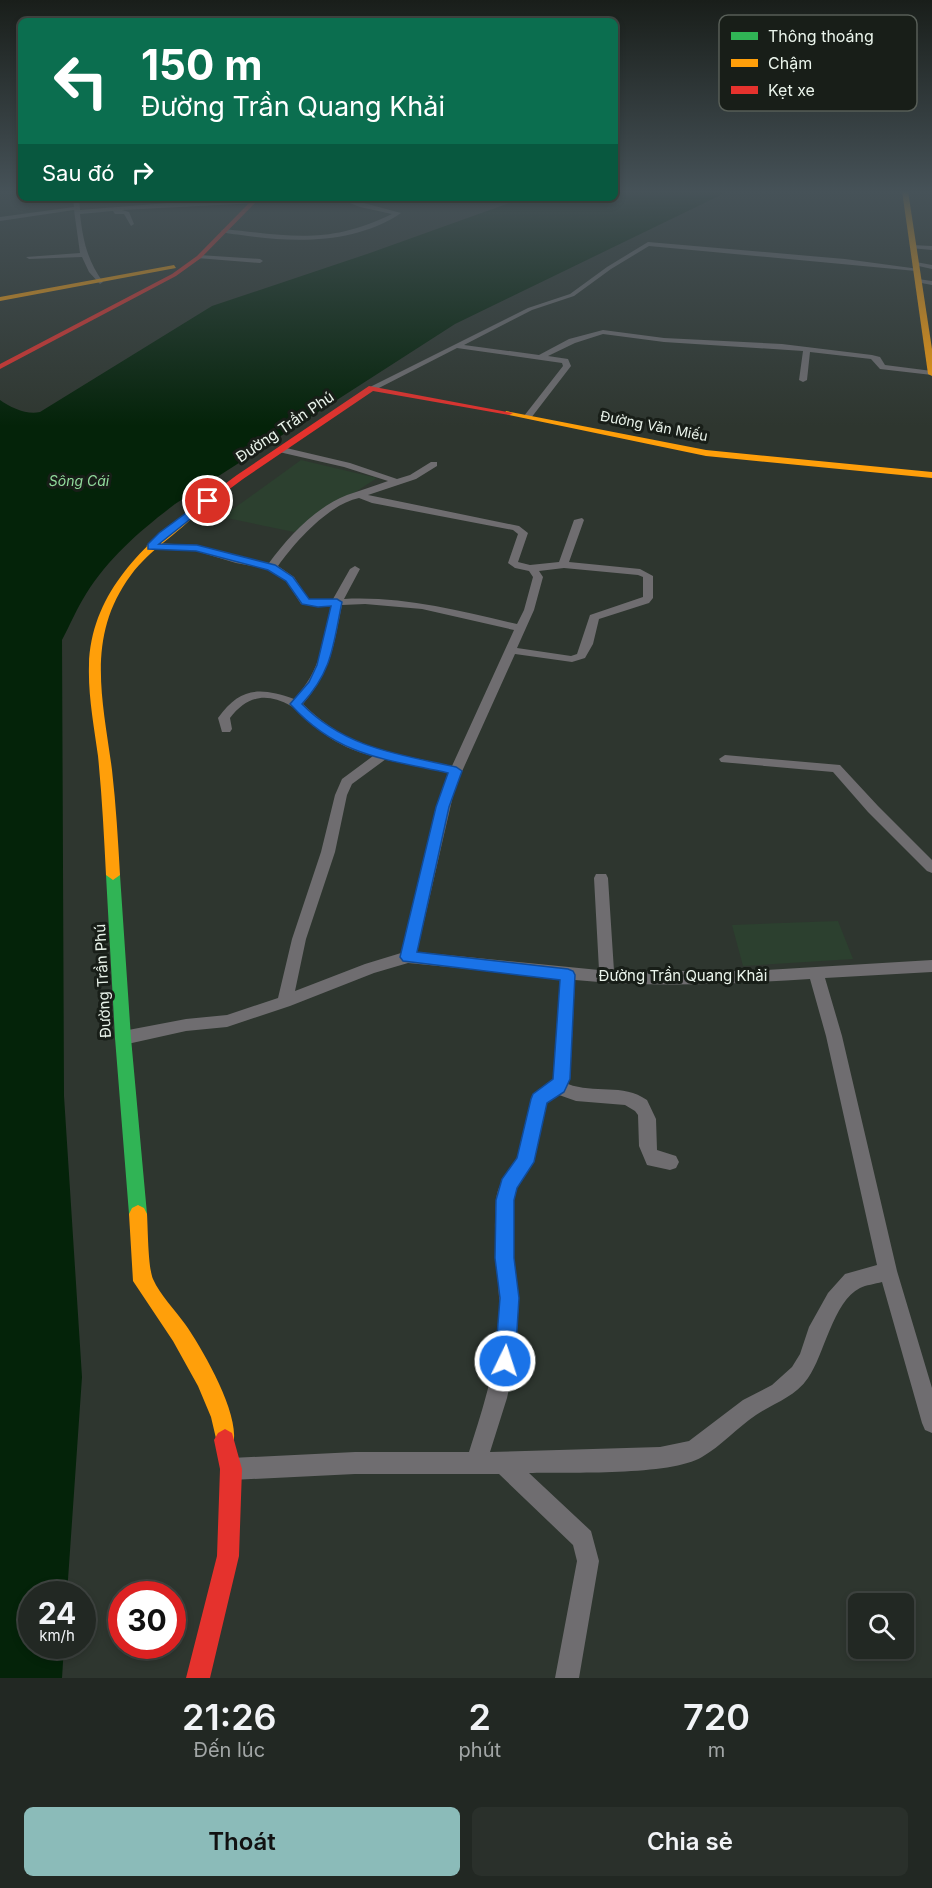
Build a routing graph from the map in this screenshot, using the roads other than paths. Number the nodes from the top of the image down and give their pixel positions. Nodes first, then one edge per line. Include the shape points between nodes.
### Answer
1 (90, 269) edge
2 (161, 269) edge
3 (180, 269) edge
4 (609, 269) edge
5 (877, 269) edge
6 (920, 274) edge
7 (138, 276) junction
8 (100, 282) junction
9 (158, 284) junction
10 (0, 299) edge
11 (453, 346) junction
12 (807, 349) junction
13 (543, 357) junction
14 (0, 367) edge
15 (932, 372) edge
16 (803, 380) dead end
17 (372, 388) junction
18 (528, 416) junction
19 (282, 450) junction
20 (435, 464) dead end
21 (932, 475) edge
22 (394, 482) junction
23 (363, 494) junction
24 (579, 520) dead end
25 (151, 546) junction
26 (563, 565) junction
27 (272, 567) junction
28 (532, 568) junction
29 (355, 569) dead end
30 (337, 602) junction
31 (519, 628) junction
32 (510, 650) junction
33 (296, 704) junction
34 (226, 729) dead end
35 (384, 754) junction
36 (725, 759) dead end
37 (456, 771) junction
38 (932, 868) edge
39 (602, 878) dead end
40 (408, 957) junction
41 (932, 966) edge
42 (816, 974) junction
43 (568, 975) junction
44 (607, 977) junction
45 (285, 1002) junction
46 (123, 1038) junction
47 (558, 1087) junction
48 (670, 1162) dead end
49 (888, 1271) junction
50 (932, 1423) edge
51 (476, 1462) junction
52 (503, 1463) junction
53 (231, 1469) junction
54 (198, 1678) edge
55 (567, 1678) edge

1 - 8 street
2 - 7 street
3 - 9 street
4 - 11 street via 565,298 530,309
5 - 6 street
6 - 15 street
7 - 8 street
7 - 9 street
8 - 10 street
9 - 14 street
11 - 13 street
11 - 17 street
12 - 13 street via 603,332 572,341
12 - 15 street via 872,357 884,367
12 - 16 street
13 - 18 street via 565,361 567,366
17 - 18 street, Đường Văn Miếu
17 - 19 street, Đường Trần Phú
18 - 21 street, Đường Văn Miếu via 706,453
19 - 22 street via 347,465
19 - 25 street, Đường Trần Phú via 192,512
20 - 22 street via 413,477
22 - 23 street
23 - 27 street via 348,497 317,519
23 - 28 street via 372,500 516,528 523,533 513,563
24 - 26 street
25 - 27 street via 197,548
25 - 46 street, Đường Trần Phú via 137,559 111,598 99,629 95,654 108,789
26 - 28 street
26 - 32 street via 644,574 650,581 648,598 594,617 584,653 578,658
27 - 30 street via 290,579 305,602
28 - 31 street via 538,577 529,610
29 - 30 street
30 - 31 street via 422,606
30 - 33 street via 323,665 314,684
31 - 32 street
32 - 37 street
33 - 34 street via 263,693 241,698 224,718
33 - 35 street via 314,723 339,738
35 - 37 street
35 - 45 street via 347,782 299,939
36 - 38 street via 842,771 851,787
37 - 40 street via 443,807
39 - 44 street
40 - 43 street, Đường Trần Quang Khải
40 - 45 street, Đường Trần Quang Khải via 339,979
41 - 42 street, Đường Trần Quang Khải
42 - 44 street, Đường Trần Quang Khải via 681,979
42 - 49 street
43 - 44 street, Đường Trần Quang Khải
43 - 47 street via 562,1079
45 - 46 street, Đường Trần Quang Khải via 227,1021
46 - 53 street, Đường Trần Phú via 143,1281 206,1380 221,1417
47 - 48 street via 576,1094 638,1103 646,1114 645,1140 649,1152 653,1159
47 - 51 street via 539,1099 525,1162 508,1185 504,1258 510,1298 505,1361
49 - 50 street
49 - 52 street via 852,1281 835,1300 799,1374 694,1450 660,1458
51 - 52 street
51 - 53 street
52 - 55 street via 583,1539 588,1561
53 - 54 street, Đường Trần Phú via 228,1556

